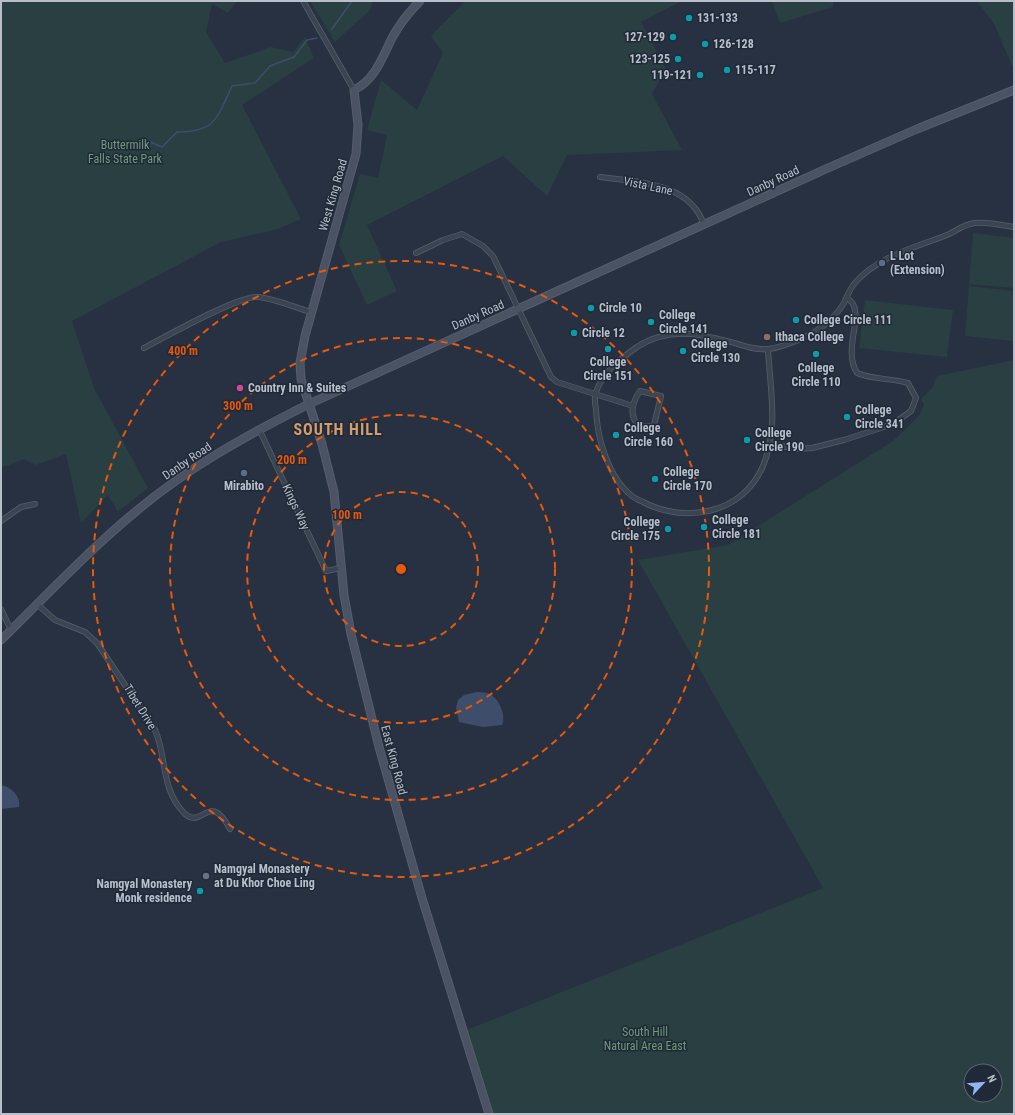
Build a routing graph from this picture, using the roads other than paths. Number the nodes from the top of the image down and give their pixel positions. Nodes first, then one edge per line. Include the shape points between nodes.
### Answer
1 (303, 1) edge
2 (420, 1) edge
3 (354, 90) junction
4 (1014, 90) edge
5 (600, 177) dead end
6 (704, 225) junction
7 (1014, 227) edge
8 (416, 253) dead end
9 (847, 297) junction
10 (519, 309) junction
11 (311, 312) junction
12 (144, 348) dead end
13 (768, 349) junction
14 (595, 394) junction
15 (308, 404) junction
16 (633, 406) junction
17 (259, 429) junction
18 (769, 444) junction
19 (35, 504) dead end
20 (1, 521) edge
21 (342, 568) junction
22 (38, 604) junction
23 (1, 609) edge
24 (12, 630) junction
25 (1, 640) edge
26 (230, 829) dead end
27 (489, 1114) edge

1 - 3 street, West King Road
2 - 3 street via 399,26 373,74
3 - 11 street, West King Road via 358,125 356,154
4 - 6 street, Danby Road via 833,165
5 - 6 street, Vista Lane via 671,190 690,203
6 - 10 street, Danby Road
7 - 9 street via 972,223 949,234 906,248 860,278
8 - 10 street via 462,234 473,239 493,256
9 - 13 street via 838,313 825,326 788,344
9 - 18 street via 853,305 855,315 851,356 857,374 908,383 916,398 915,404 911,411 893,424 844,440 798,449
10 - 14 street via 556,382
10 - 15 street, Danby Road
11 - 12 street via 257,297 229,305
11 - 15 street, West King Road via 300,363 302,385
13 - 14 street via 752,349 676,332 639,346 612,367
13 - 18 street via 773,400 773,423
14 - 16 street
14 - 18 street via 597,428 602,451 615,476 632,496 653,507 673,513 713,511 733,502 750,487 763,467
15 - 17 street, Danby Road
15 - 21 street, East King Road via 322,444 334,492
16 - 16 street via 632,416 636,423 652,426 661,396 640,391
17 - 21 street, Kings Way via 326,571
17 - 22 street, Danby Road via 195,467 135,512
19 - 20 street via 21,507
21 - 27 street, East King Road via 351,634 379,747 420,891
22 - 24 street, Danby Road
22 - 26 street, Tibet Drive via 58,622 78,628 91,636 107,655 155,730 165,776 182,811 190,817 195,817 214,810 222,814
23 - 24 street
24 - 25 street, Danby Road

